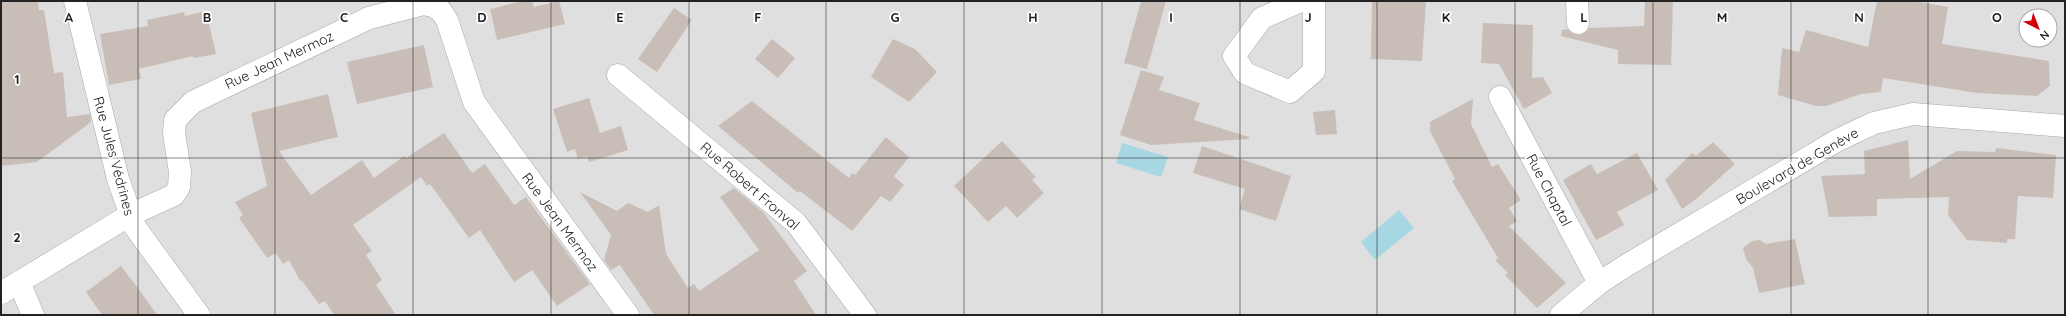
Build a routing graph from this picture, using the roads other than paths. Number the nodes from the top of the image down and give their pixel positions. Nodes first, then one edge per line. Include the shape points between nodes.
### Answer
1 (75, 1) edge
2 (1301, 1) edge
3 (1314, 1) edge
4 (1577, 1) edge
5 (1578, 23) dead end
6 (618, 74) dead end
7 (1500, 97) dead end
8 (2065, 126) edge
9 (130, 215) junction
10 (19, 282) junction
11 (1599, 283) junction
12 (1, 294) edge
13 (33, 315) edge
14 (199, 315) edge
15 (628, 315) edge
16 (865, 315) edge
17 (1561, 315) edge

1 - 9 street, Rue Jules Védrines via 118,179
2 - 3 street via 1262,18 1234,56 1246,72 1290,92 1314,71
4 - 5 street
6 - 16 street, Rue Robert Fronval via 796,223
7 - 11 street, Rue Chaptal
8 - 11 street, Boulevard de Genève via 1913,114 1874,123 1838,140
9 - 10 street, Rue Jean Mermoz
9 - 14 street, Rue Jules Védrines via 135,227
9 - 15 street, Rue Jean Mermoz via 174,195 179,187 175,120 193,102 369,18 423,4 433,6 448,20 474,102
10 - 12 street, Rue Jean Mermoz
10 - 13 street
11 - 17 street, Boulevard de Genève

